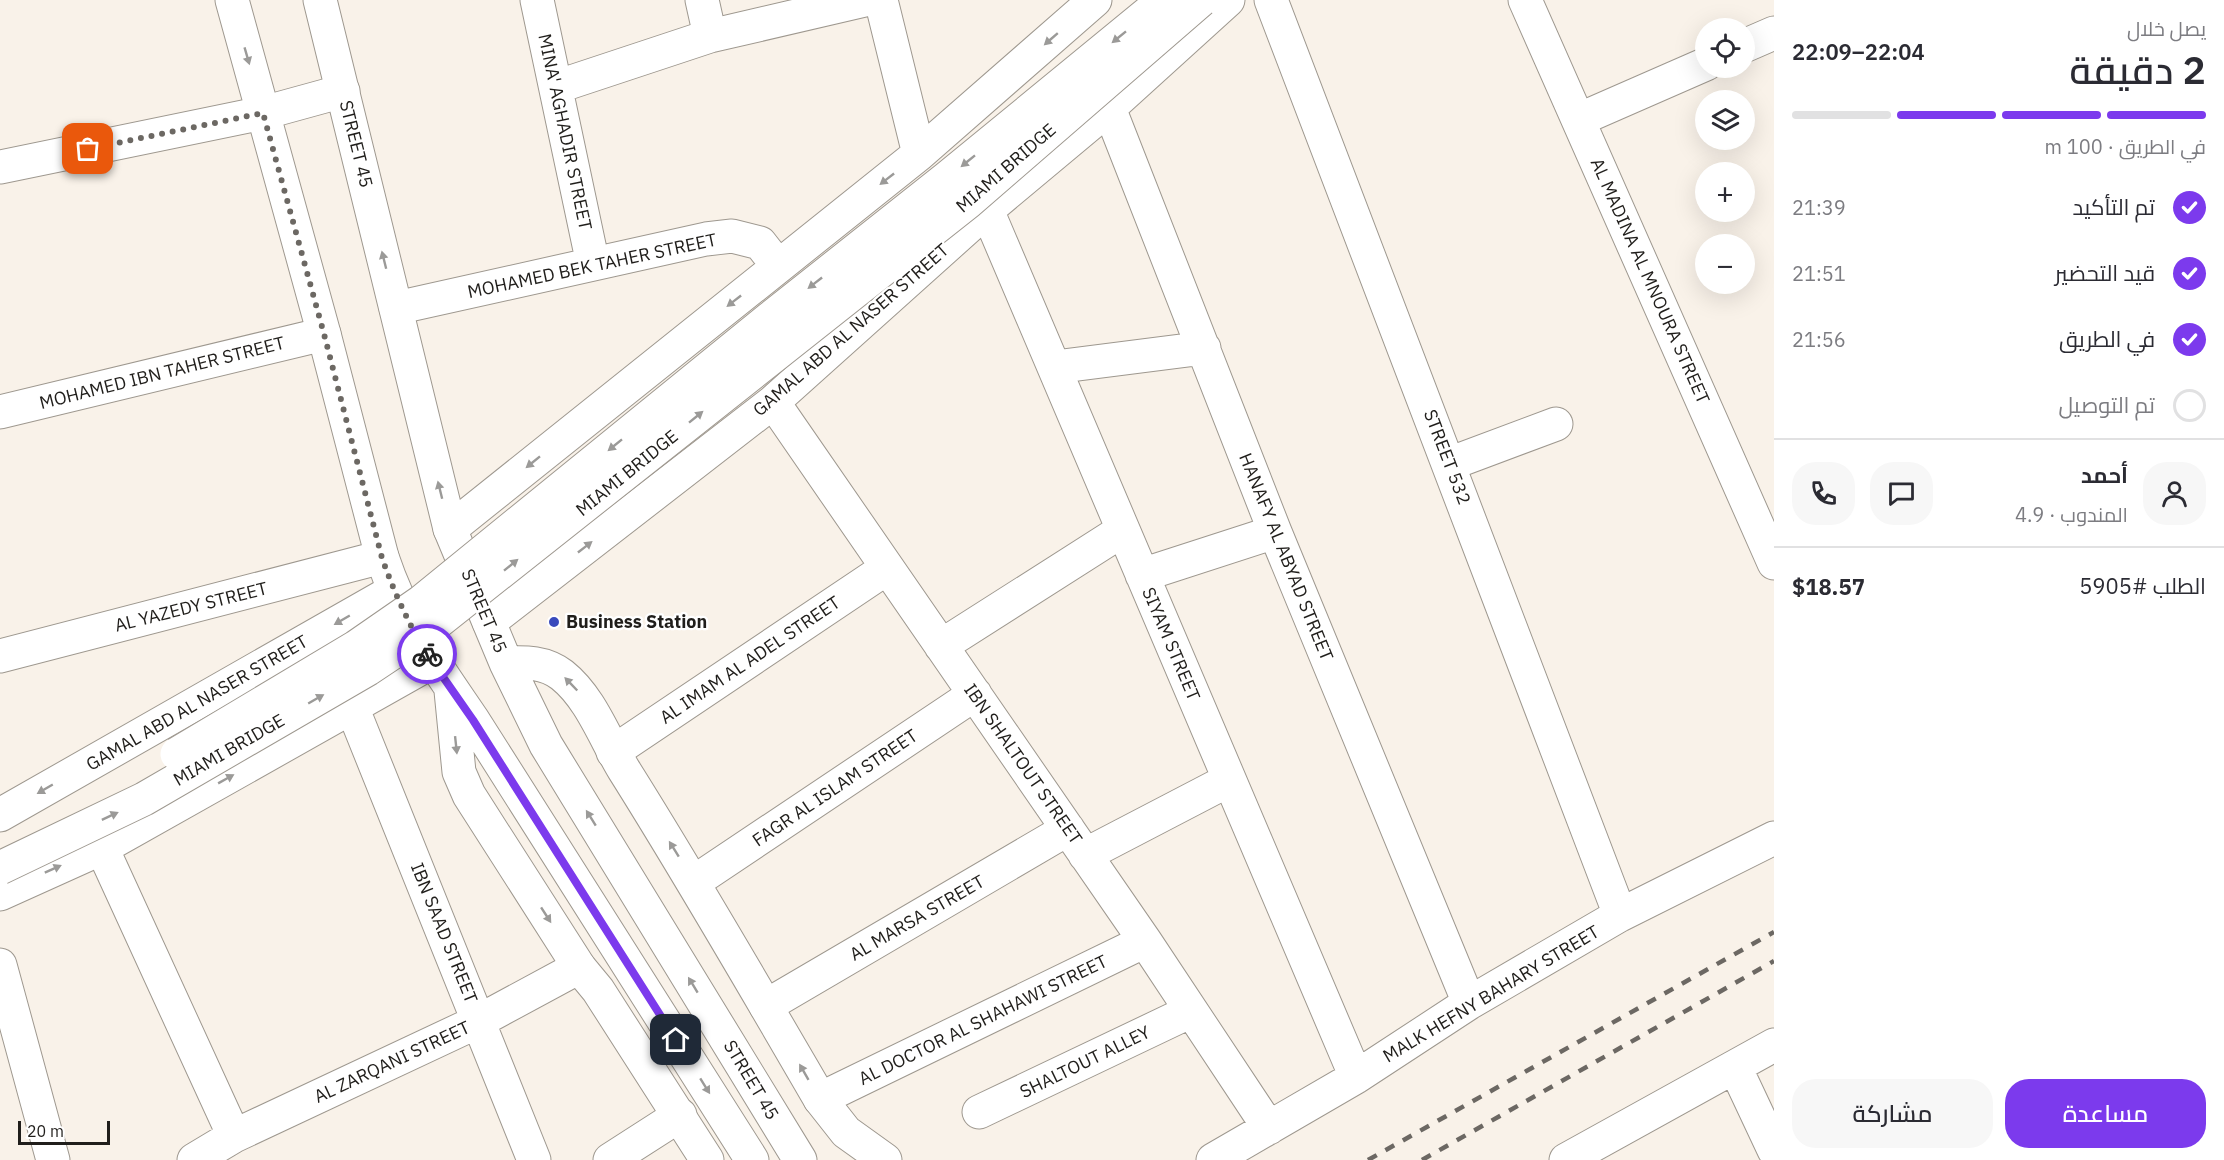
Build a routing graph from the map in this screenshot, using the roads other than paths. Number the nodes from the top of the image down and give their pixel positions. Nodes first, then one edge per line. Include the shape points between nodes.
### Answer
1 (232, 0) edge
2 (320, 0) edge
3 (537, 0) edge
4 (702, 0) edge
5 (865, 0) edge
6 (881, 0) edge
7 (1095, 0) edge
8 (1164, 0) edge
9 (1201, 0) edge
10 (1228, 0) edge
11 (1271, 0) edge
12 (1525, 0) edge
13 (1774, 33) edge
14 (710, 36) junction
15 (1755, 41) edge
16 (1695, 69) edge
17 (556, 87) junction
18 (343, 91) junction
19 (1108, 108) junction
20 (263, 113) junction
21 (1578, 120) junction
22 (919, 154) junction
23 (0, 167) edge
24 (987, 210) junction
25 (593, 264) junction
26 (778, 266) junction
27 (396, 308) junction
28 (324, 334) junction
29 (1204, 348) junction
30 (1055, 367) junction
31 (773, 402) junction
32 (0, 412) edge
33 (1556, 424) dead end
34 (1449, 464) junction
35 (450, 529) junction
36 (1123, 530) junction
37 (1275, 532) junction
38 (1772, 551) edge
39 (382, 558) junction
40 (887, 568) junction
41 (1142, 575) junction
42 (393, 591) junction
43 (489, 622) junction
44 (941, 646) junction
45 (0, 656) edge
46 (506, 663) junction
47 (441, 674) junction
48 (975, 694) junction
49 (352, 706) junction
50 (613, 752) junction
51 (1229, 780) junction
52 (0, 815) edge
53 (1774, 838) edge
54 (1077, 842) junction
55 (0, 846) edge
56 (102, 848) junction
57 (0, 868) edge
58 (694, 882) junction
59 (0, 894) edge
60 (1620, 915) junction
61 (1145, 941) junction
62 (0, 965) edge
63 (579, 967) junction
64 (1469, 1003) junction
65 (766, 1006) junction
66 (1191, 1011) junction
67 (479, 1022) junction
68 (1774, 1046) edge
69 (1735, 1067) junction
70 (1356, 1077) junction
71 (820, 1099) junction
72 (979, 1112) dead end
73 (680, 1115) junction
74 (1269, 1128) junction
75 (234, 1136) junction
76 (1774, 1150) edge
77 (53, 1160) edge
78 (194, 1160) edge
79 (534, 1160) edge
80 (610, 1160) edge
81 (707, 1160) edge
82 (752, 1160) edge
83 (800, 1160) edge
84 (885, 1160) edge
85 (1213, 1160) edge
86 (1566, 1160) edge

1 -> 20 street
2 - 18 street, STREET 45
3 - 17 street, MINA' AGHADIR STREET
4 - 14 street
5 - 14 street
6 - 22 street
7 -> 22 street
8 -> 55 street, MIAMI BRIDGE, bridge via 421,602 356,647 132,781
57 -> 9 street, MIAMI BRIDGE, bridge via 144,799 368,669 434,625 968,202
10 - 19 street, GAMAL ABD AL NASER STREET
11 - 34 street, STREET 532
12 - 21 street, AL MADINA AL MNOURA STREET
13 - 15 street
14 - 17 street
16 - 21 street
17 - 25 street, MINA' AGHADIR STREET
18 - 20 street
27 -> 18 street, STREET 45
19 - 24 street, GAMAL ABD AL NASER STREET
19 - 29 street, HANAFY AL ABYAD STREET
20 - 23 street
20 - 28 street
21 - 38 street, AL MADINA AL MNOURA STREET
22 -> 26 street
24 - 30 street, SIYAM STREET
24 - 31 street, GAMAL ABD AL NASER STREET
25 - 26 street, MOHAMED BEK TAHER STREET via 732,236 760,243
25 - 27 street, MOHAMED BEK TAHER STREET
26 -> 35 street
35 -> 27 street, STREET 45
28 - 32 street, MOHAMED IBN TAHER STREET
28 - 39 street
29 - 30 street
29 - 37 street, HANAFY AL ABYAD STREET
30 - 36 street, SIYAM STREET
31 - 40 street, IBN SHALTOUT STREET
43 -> 31 street, GAMAL ABD AL NASER STREET
33 - 34 street
34 - 60 street, STREET 532
35 - 43 street, STREET 45
36 - 41 street, SIYAM STREET
36 - 44 street
37 - 41 street
37 - 64 street, HANAFY AL ABYAD STREET
39 - 42 street
39 - 45 street, AL YAZEDY STREET
40 - 44 street, IBN SHALTOUT STREET
40 - 50 street, AL IMAM AL ADEL STREET
41 - 51 street, SIYAM STREET
42 - 47 street
42 -> 52 street, GAMAL ABD AL NASER STREET
43 - 46 street, STREET 45
44 - 48 street, IBN SHALTOUT STREET
50 -> 46 street via 584,697 561,674 534,662
83 -> 46 street, STREET 45 via 546,745
47 - 49 street
47 -> 63 street via 459,772 469,795
47 -> 82 street
48 - 54 street, IBN SHALTOUT STREET
48 - 58 street, FAGR AL ISLAM STREET
56 -> 49 street
49 - 67 street, IBN SAAD STREET
58 -> 50 street
51 - 54 street, AL MARSA STREET
51 - 70 street, SIYAM STREET
53 - 60 street, MALK HEFNY BAHARY STREET
54 - 61 street, IBN SHALTOUT STREET
54 - 65 street, AL MARSA STREET
59 -> 56 street
56 - 75 street
58 - 65 street
60 - 64 street, MALK HEFNY BAHARY STREET
61 - 66 street, IBN SHALTOUT STREET
61 - 71 street, AL DOCTOR AL SHAHAWI STREET
62 - 77 street
63 - 67 street, AL ZARQANI STREET
63 - 73 street
64 - 70 street, MALK HEFNY BAHARY STREET
71 -> 65 street
66 - 72 street, SHALTOUT ALLEY
66 - 74 street, IBN SHALTOUT STREET
67 - 75 street, AL ZARQANI STREET
67 - 79 street, IBN SAAD STREET
68 - 69 street
69 - 76 street
69 - 86 street
70 - 74 street, MALK HEFNY BAHARY STREET
71 - 84 street via 846,1132
73 - 80 street
73 - 81 street
74 - 85 street, MALK HEFNY BAHARY STREET
75 - 78 street, AL ZARQANI STREET

